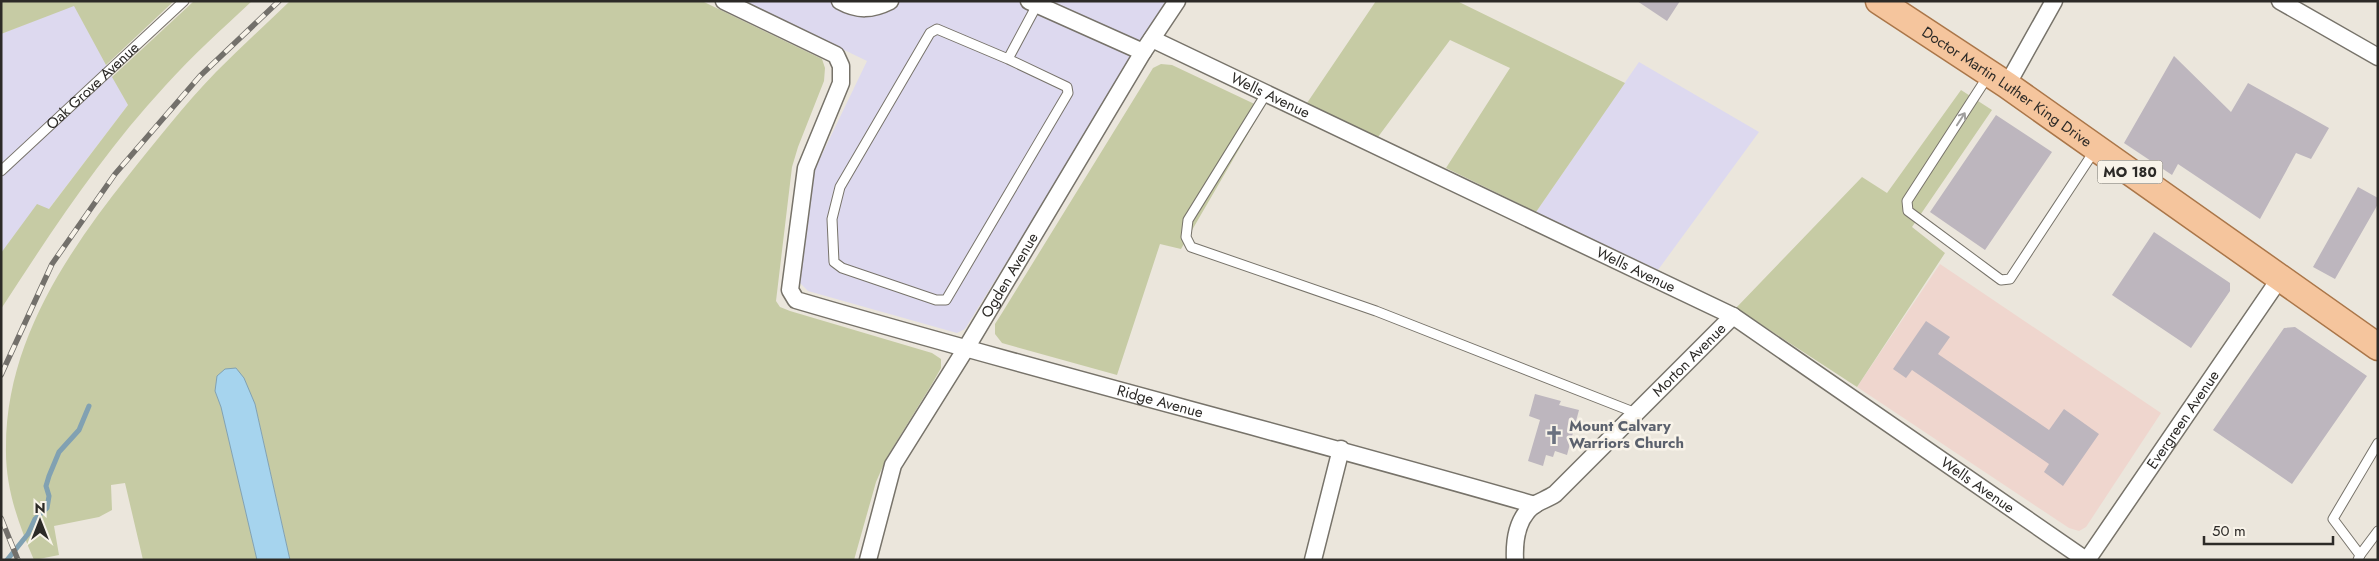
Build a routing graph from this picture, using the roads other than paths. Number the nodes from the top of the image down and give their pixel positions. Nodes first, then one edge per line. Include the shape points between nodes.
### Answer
1 (184, 1) edge
2 (724, 1) edge
3 (840, 1) edge
4 (890, 1) edge
5 (1178, 1) edge
6 (1879, 1) edge
7 (2054, 1) edge
8 (2280, 1) edge
9 (1035, 2) edge
10 (1148, 46) junction
11 (2378, 57) edge
12 (1008, 60) junction
13 (1998, 79) junction
14 (1266, 94) junction
15 (2096, 148) junction
16 (1, 171) edge
17 (2280, 278) junction
18 (1733, 316) junction
19 (2378, 346) edge
20 (965, 350) junction
21 (1636, 413) junction
22 (2378, 443) edge
23 (1341, 449) junction
24 (1534, 505) junction
25 (2378, 531) edge
26 (2359, 557) edge
27 (868, 560) edge
28 (1313, 560) edge
29 (1515, 560) edge
30 (2086, 560) edge

1 - 16 lane, Oak Grove Avenue
2 - 20 street, Ridge Avenue via 836,55 841,66 841,83 806,168 790,290 796,300
3 - 4 street via 863,9
5 - 10 street, Ogden Avenue
6 - 13 main road, Doctor Martin Luther King Drive / MO 180
7 - 13 street
8 - 11 street
9 - 10 street, Wells Avenue
9 - 12 lane
10 - 14 street, Wells Avenue
10 - 20 street, Ogden Avenue
12 - 12 lane via 937,29 930,33 840,187 832,219 834,262 842,268 936,300 946,300 1068,93 1067,87
13 - 15 main road, Doctor Martin Luther King Drive / MO 180
15 -> 13 lane via 2010,279 2002,280 1908,211 1907,201 1934,160
14 - 18 street, Wells Avenue
14 - 21 lane via 1188,220 1186,237 1191,247 1376,311
15 - 17 main road, Doctor Martin Luther King Drive / MO 180
17 - 19 main road, Doctor Martin Luther King Drive / MO 180
17 - 30 street, Evergreen Avenue
18 - 21 street, Morton Avenue
18 - 30 street, Wells Avenue
20 - 23 street, Ridge Avenue
20 - 27 street, Ogden Avenue via 893,465
21 - 24 street, Morton Avenue via 1555,494
22 - 26 lane via 2333,519
23 - 24 street, Ridge Avenue
23 - 28 street
24 - 29 street, Morton Avenue via 1518,527
25 - 26 lane

